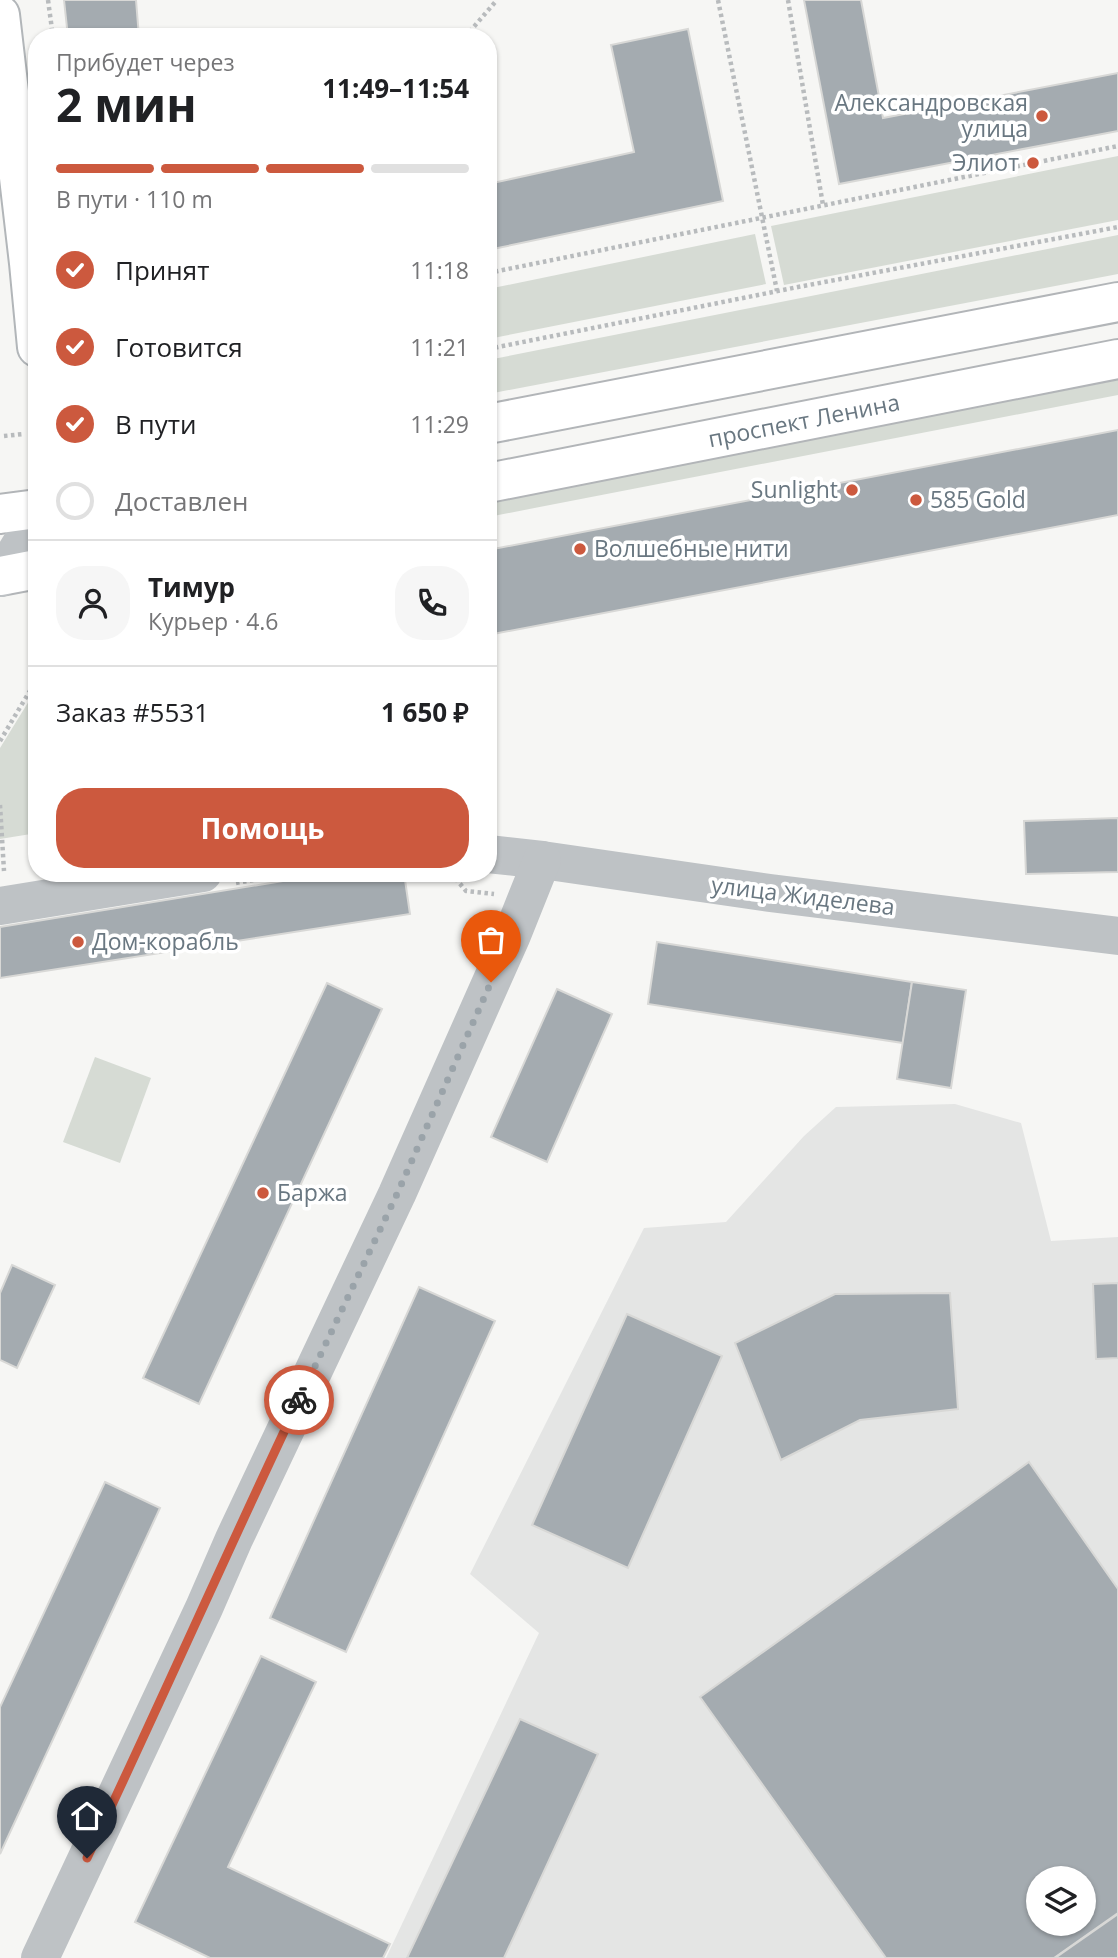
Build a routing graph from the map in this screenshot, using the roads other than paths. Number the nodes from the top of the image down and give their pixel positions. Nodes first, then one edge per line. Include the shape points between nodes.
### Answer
1 (0, 15) edge
2 (28, 254) edge
3 (1118, 303) edge
4 (1118, 359) edge
5 (497, 422) edge
6 (497, 481) edge
7 (28, 510) edge
8 (0, 514) edge
9 (28, 536) edge
10 (9, 575) edge
11 (497, 855) edge
12 (542, 860) junction
13 (148, 882) edge
14 (3, 906) edge
15 (1118, 936) edge
16 (40, 1958) edge

1 - 2 main road
3 - 5 main road
4 - 6 main road, проспект Ленина
7 - 8 main road
9 - 10 street
11 - 12 street, улица Жиделева
12 - 15 street, улица Жиделева
12 - 16 street via 397,1194
13 - 14 street

